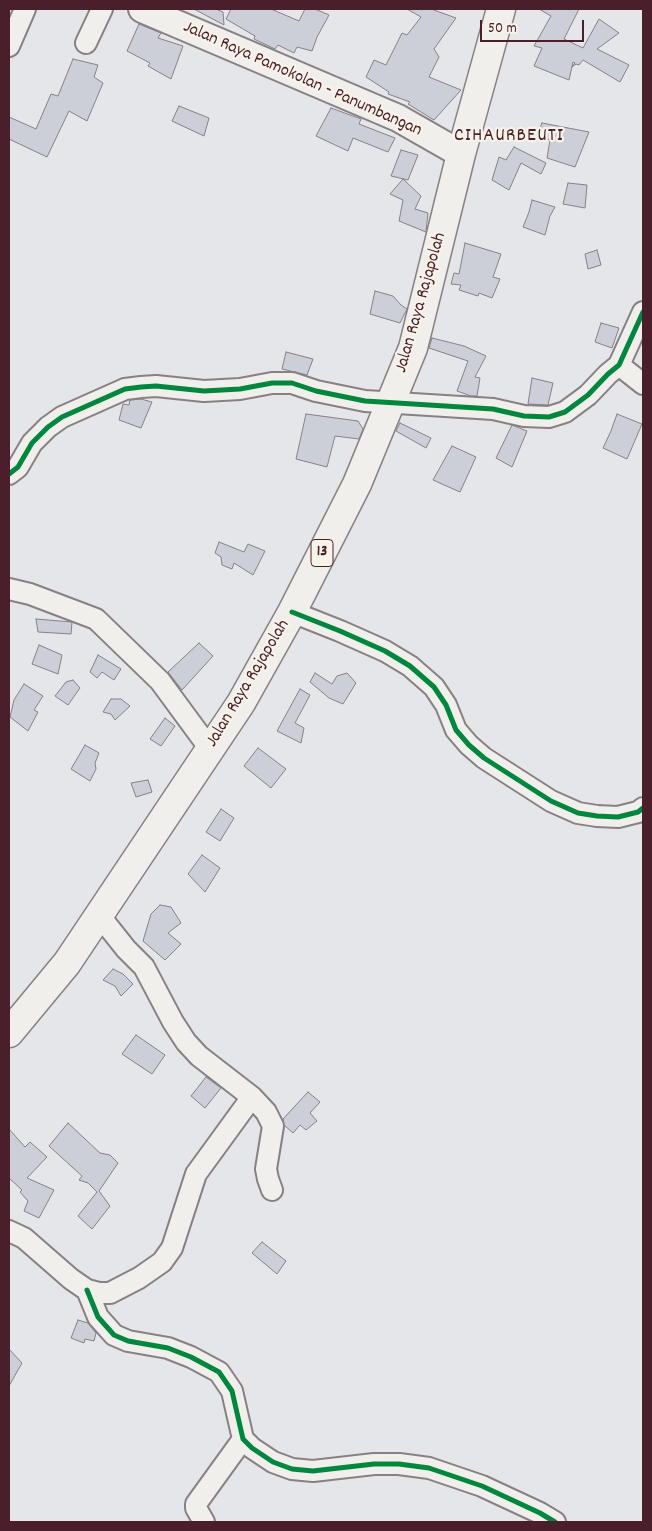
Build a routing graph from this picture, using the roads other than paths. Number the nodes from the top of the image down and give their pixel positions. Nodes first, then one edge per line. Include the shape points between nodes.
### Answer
1 (26, 9) edge
2 (102, 9) edge
3 (142, 9) edge
4 (501, 9) edge
5 (86, 43) dead end
6 (9, 46) edge
7 (461, 154) junction
8 (643, 312) edge
9 (619, 364) junction
10 (643, 384) edge
11 (391, 404) junction
12 (9, 474) edge
13 (9, 589) edge
14 (292, 612) junction
15 (210, 749) junction
16 (643, 808) edge
17 (99, 915) junction
18 (9, 1033) edge
19 (252, 1097) junction
20 (272, 1190) dead end
21 (9, 1231) edge
22 (88, 1290) junction
23 (243, 1439) junction
24 (204, 1522) edge
25 (555, 1522) edge

1 - 6 street
2 - 5 street
3 - 7 main road, Jalan Raya Pamokolan - Panumbangan via 398,118
4 - 7 highway, Jalan Raya Rajapolah / 13
7 - 11 highway, Jalan Raya Rajapolah / 13 via 414,348
8 - 9 street
9 - 10 street
9 - 11 street via 588,395 565,412 549,417 524,416 493,409
11 - 12 street via 335,396 292,384 272,383 204,391 156,386 125,389 55,422 32,443
11 - 14 highway, Jalan Raya Rajapolah / 13 via 357,484
13 - 15 street via 96,619 160,681
14 - 15 highway, Jalan Raya Rajapolah / 13 via 241,703
14 - 16 street via 386,651 410,666 434,687 456,730 469,745 551,801 578,813 597,816 618,817
15 - 17 highway, Jalan Raya Rajapolah / 13
17 - 18 highway, Jalan Raya Rajapolah / 13 via 67,963
17 - 19 street via 144,967 186,1042
19 - 20 street via 266,1112 273,1126 266,1169
19 - 22 street via 196,1174 172,1248 162,1262 110,1293
21 - 22 street via 24,1238
22 - 23 street via 98,1317 114,1335 128,1341 168,1348 219,1372 232,1390
23 - 24 street via 196,1504
23 - 25 street via 272,1462 292,1469 313,1471 382,1464 429,1468 482,1486

